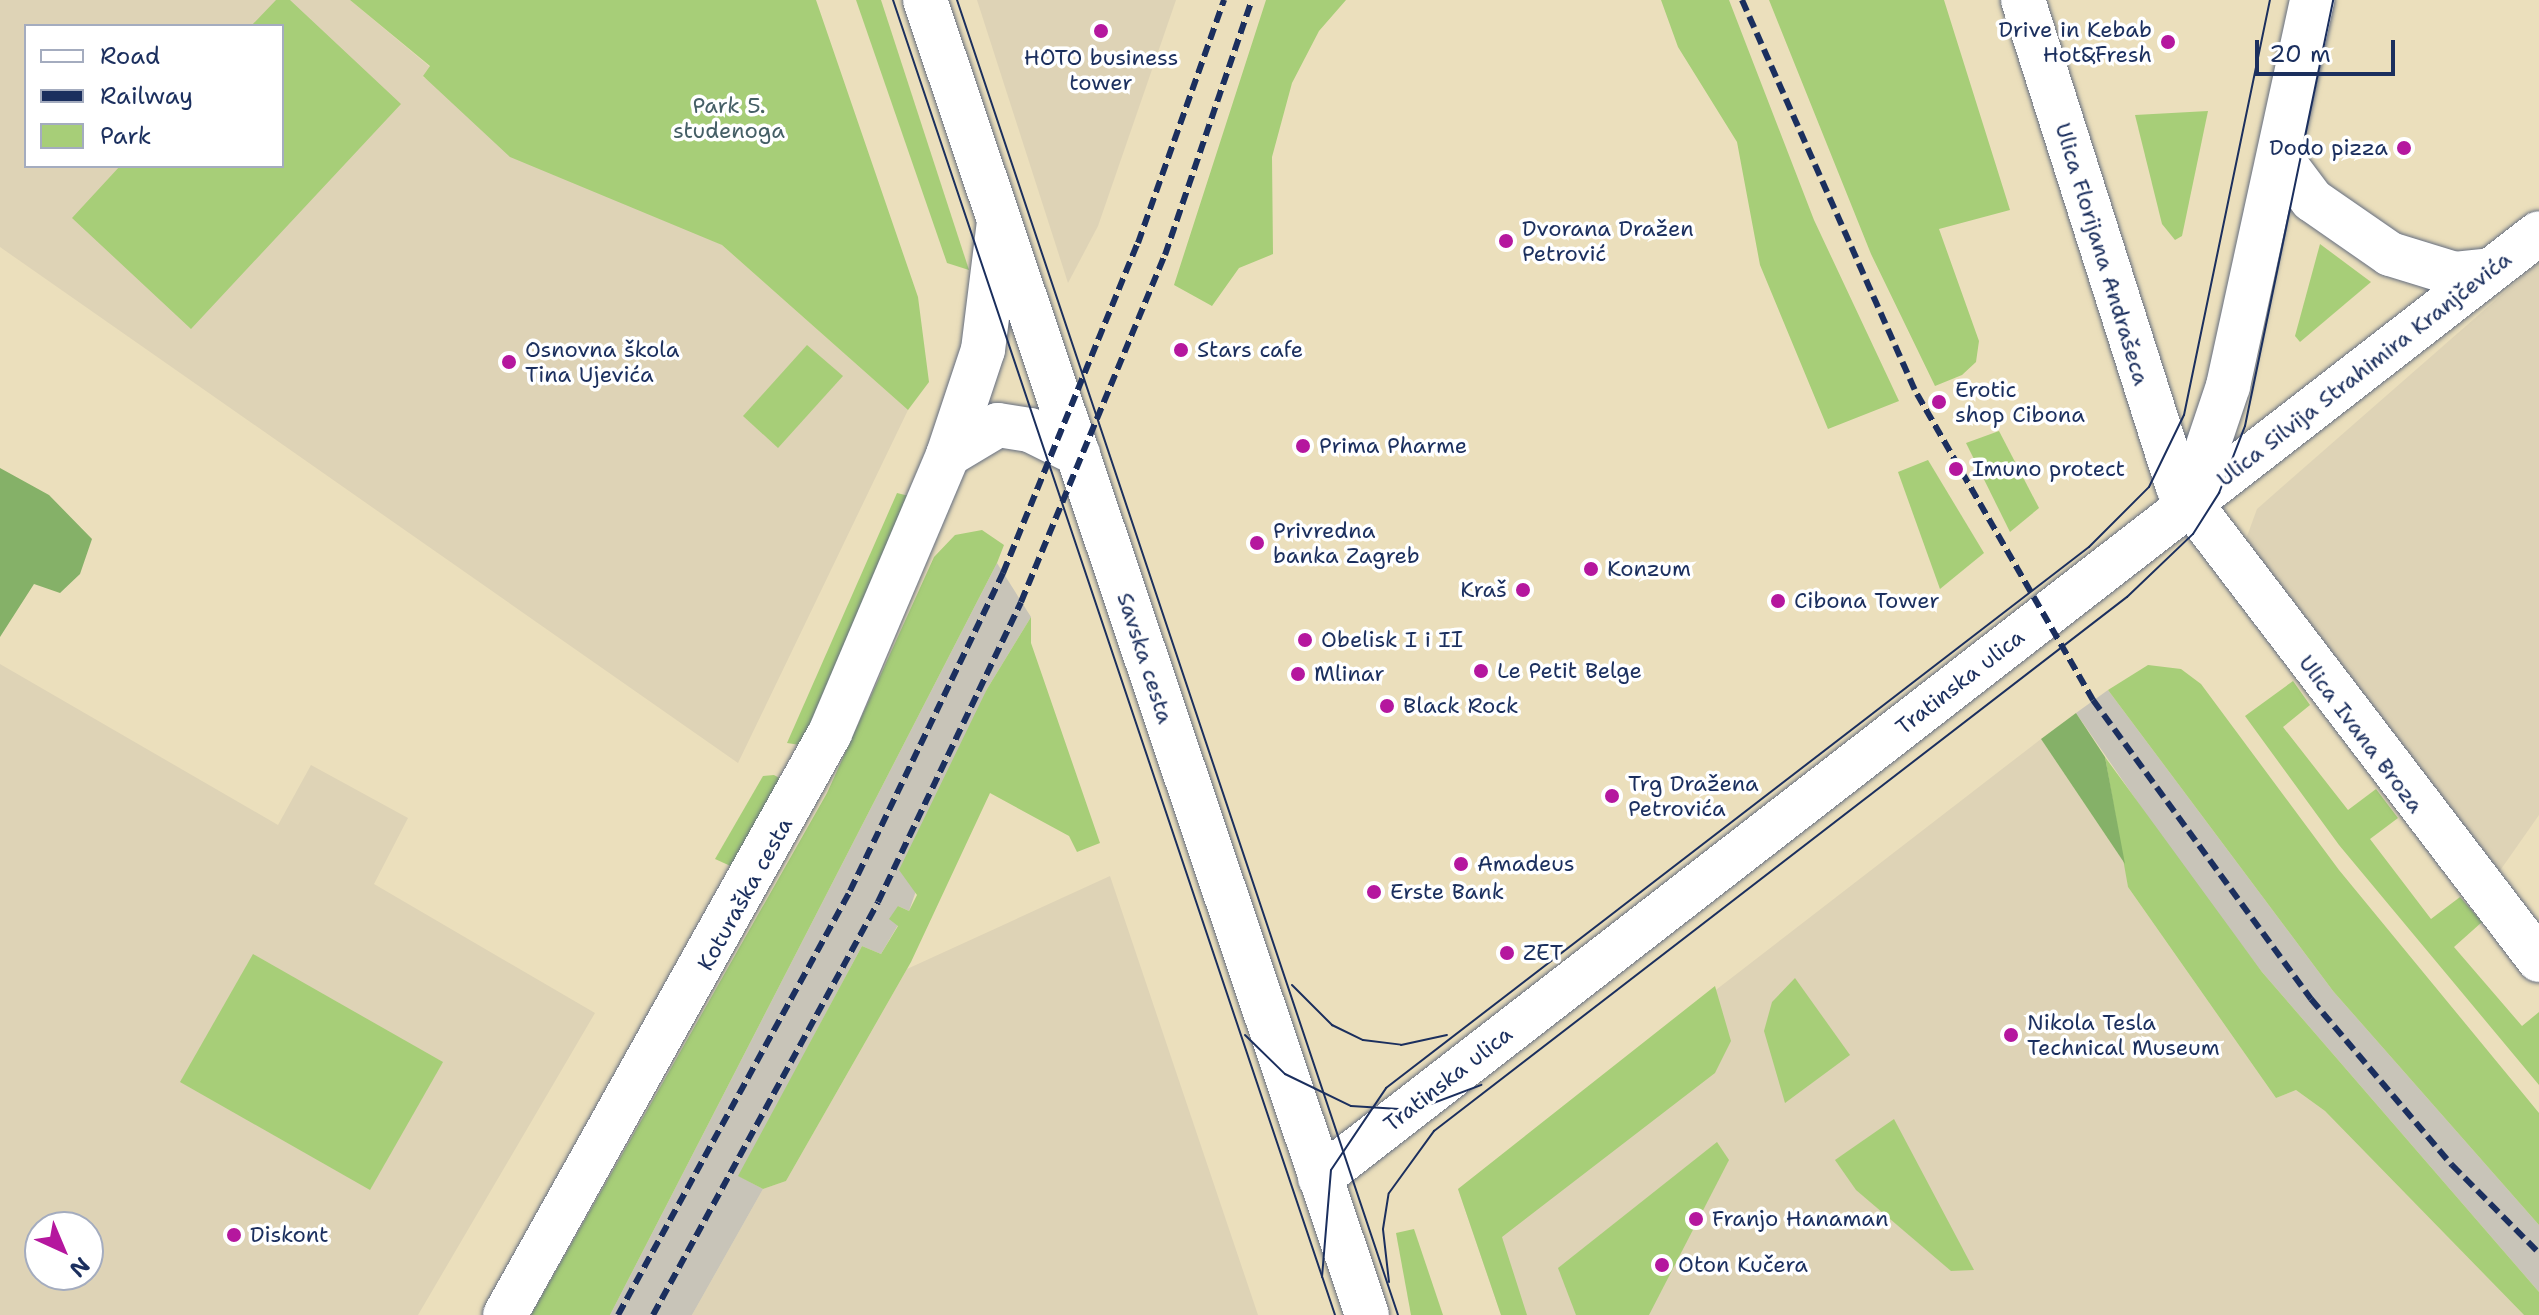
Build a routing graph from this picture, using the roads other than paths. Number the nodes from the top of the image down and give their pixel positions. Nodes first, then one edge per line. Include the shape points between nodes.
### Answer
1 (925, 0) edge
2 (2023, 0) edge
3 (2312, 0) edge
4 (2279, 156) junction
5 (999, 220) junction
6 (2539, 233) edge
7 (2491, 270) junction
8 (1078, 454) junction
9 (948, 455) junction
10 (2188, 505) junction
11 (2539, 960) edge
12 (1320, 1178) junction
13 (505, 1315) edge
14 (1367, 1315) edge

1 - 5 street, Savska cesta
2 - 10 street, Ulica Florijana Andrašeca via 2166,460
3 - 4 street
4 - 7 street via 2312,200 2390,254 2455,274
4 - 10 street via 2228,386
5 - 8 street, Savska cesta
5 - 9 street, Koturaška cesta via 990,329
6 - 7 street, Ulica Silvija Strahimira Kranjčevića
7 - 10 street, Ulica Silvija Strahimira Kranjčevića
8 - 9 street via 1044,435 998,425
8 - 12 street, Savska cesta
9 - 13 street, Koturaška cesta via 810,775
10 - 11 street, Ulica Ivana Broza
10 - 12 street, Tratinska ulica
12 - 14 street, Savska cesta

